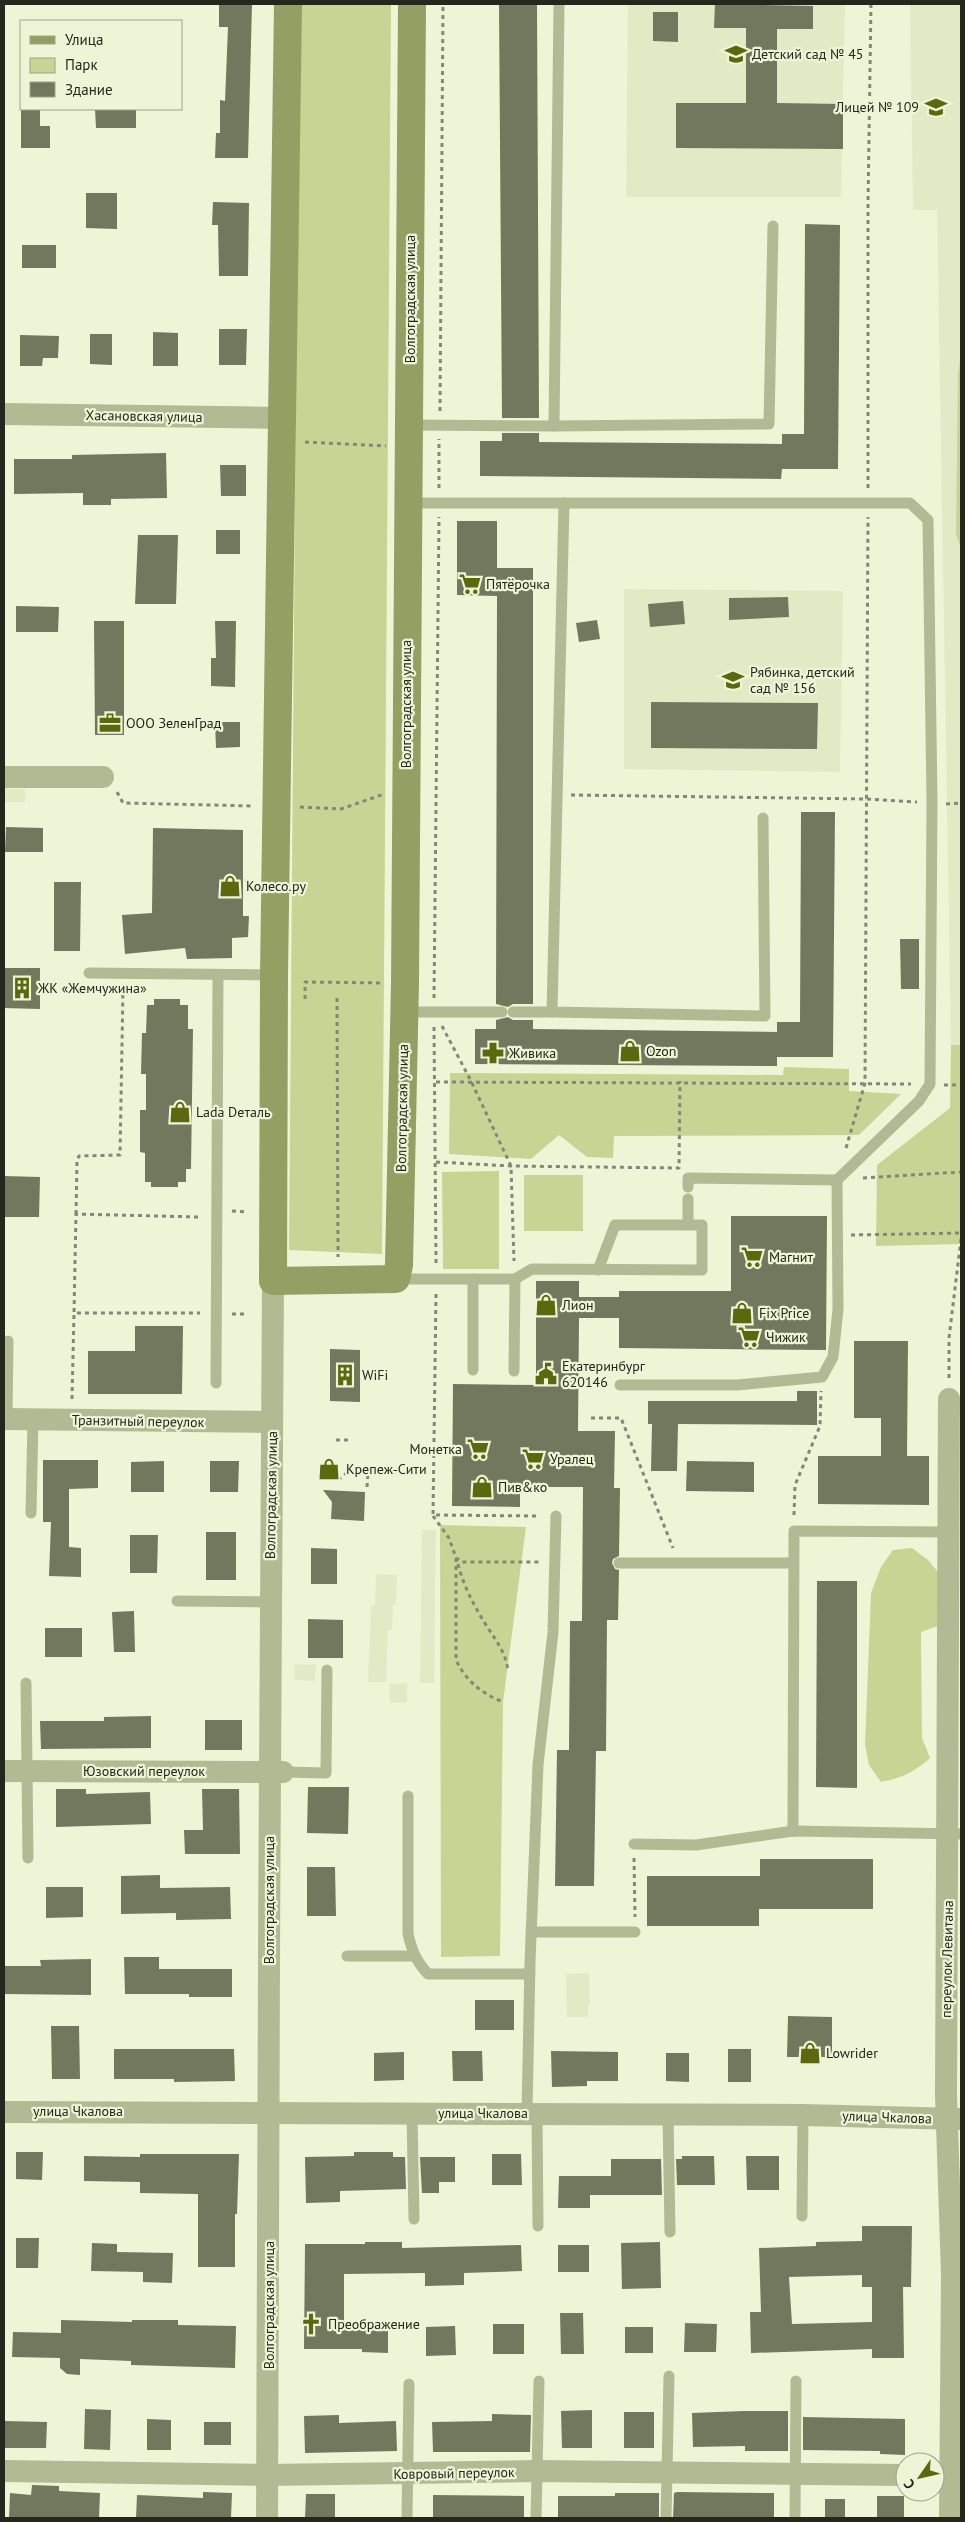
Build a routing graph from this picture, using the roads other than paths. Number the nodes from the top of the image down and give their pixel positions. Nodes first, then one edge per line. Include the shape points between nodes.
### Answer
1 (288, 4) edge
2 (412, 4) edge
3 (559, 4) edge
4 (773, 226) dead end
5 (4, 414) edge
6 (284, 418) junction
7 (554, 426) junction
8 (409, 436) junction
9 (408, 503) junction
10 (564, 503) junction
11 (4, 777) edge
12 (103, 777) road end
13 (763, 818) dead end
14 (89, 974) dead end
15 (218, 975) junction
16 (274, 975) junction
17 (404, 1012) junction
18 (552, 1012) junction
19 (837, 1180) junction
20 (688, 1225) junction
21 (598, 1270) junction
22 (396, 1279) junction
23 (474, 1279) junction
24 (515, 1279) junction
25 (272, 1281) junction
26 (8, 1341) dead end
27 (473, 1370) dead end
28 (514, 1370) dead end
29 (216, 1383) dead end
30 (620, 1385) dead end
31 (949, 1399) road end
32 (5, 1420) edge
33 (33, 1420) junction
34 (271, 1422) junction
35 (31, 1513) dead end
36 (556, 1516) road end
37 (949, 1532) junction
38 (619, 1563) dead end
39 (793, 1563) junction
40 (176, 1601) dead end
41 (270, 1602) junction
42 (327, 1670) dead end
43 (26, 1683) dead end
44 (4, 1771) edge
45 (27, 1771) junction
46 (276, 1772) junction
47 (408, 1796) dead end
48 (793, 1831) junction
49 (955, 1834) edge
50 (634, 1844) road end
51 (28, 1858) dead end
52 (531, 1932) junction
53 (635, 1932) road end
54 (347, 1956) dead end
55 (413, 1956) junction
56 (530, 1974) junction
57 (270, 2111) junction
58 (4, 2112) edge
59 (412, 2113) junction
60 (532, 2114) junction
61 (668, 2115) junction
62 (803, 2115) junction
63 (954, 2119) edge
64 (802, 2216) dead end
65 (414, 2218) dead end
66 (538, 2226) dead end
67 (670, 2232) dead end
68 (956, 2275) edge
69 (670, 2376) dead end
70 (796, 2381) dead end
71 (540, 2382) dead end
72 (410, 2384) dead end
73 (956, 2413) edge
74 (945, 2465) edge
75 (537, 2471) junction
76 (4, 2472) edge
77 (408, 2473) junction
78 (667, 2473) junction
79 (795, 2474) junction
80 (895, 2474) edge
81 (268, 2475) junction
82 (945, 2487) edge
83 (267, 2518) edge
84 (407, 2518) edge
85 (536, 2518) edge
86 (666, 2518) edge
87 (795, 2518) edge
88 (950, 2518) edge

1 - 6 street, Волгоградская улица
2 - 8 street, Волгоградская улица
3 - 7 lane
4 - 7 lane via 769,424
5 - 6 street, Хасановская улица
6 - 16 street, Волгоградская улица
7 - 8 lane via 440,425
8 - 9 street, Волгоградская улица
9 - 10 lane
9 - 17 street, Волгоградская улица
10 - 18 lane
10 - 19 lane via 910,503 928,520 932,803 930,1084 919,1101
11 - 12 street
13 - 18 lane via 765,1016
14 - 15 lane
15 - 16 lane
15 - 29 lane
16 - 25 street, Волгоградская улица
17 - 18 lane
17 - 22 street, Волгоградская улица via 399,1265
19 - 20 lane via 688,1178
19 - 30 lane via 838,1310 833,1357 822,1377 738,1385
20 - 21 lane via 615,1224
20 - 21 lane via 702,1225 702,1270
21 - 24 lane via 532,1269
22 - 23 lane
22 - 25 street
23 - 24 lane
23 - 27 lane
24 - 28 lane
25 - 34 street, Волгоградская улица
26 - 32 lane
31 - 37 street, переулок Левитана
32 - 33 street, Транзитный переулок
33 - 34 street, Транзитный переулок
33 - 35 lane
34 - 41 street, Волгоградская улица
36 - 52 lane via 553,1632 538,1765
37 - 39 lane via 794,1531
37 - 49 street, переулок Левитана
38 - 39 lane
39 - 48 lane
40 - 41 lane
41 - 46 street, Волгоградская улица
42 - 46 lane via 326,1772
43 - 45 lane
44 - 45 street, Юзовский переулок
45 - 46 street, Юзовский переулок
45 - 51 lane
46 - 57 street, Волгоградская улица
47 - 55 lane via 408,1934
48 - 49 lane
48 - 50 lane via 696,1845
49 - 63 street, переулок Левитана
52 - 53 lane
52 - 56 lane
54 - 55 lane
55 - 56 lane via 428,1974
56 - 60 lane
57 - 58 street, улица Чкалова
57 - 59 street, улица Чкалова
57 - 81 street, Волгоградская улица
59 - 60 street, улица Чкалова
59 - 65 lane
60 - 61 street, улица Чкалова
60 - 66 lane
61 - 62 street, улица Чкалова
61 - 67 lane
62 - 63 street, улица Чкалова
62 - 64 lane
63 - 68 street, переулок Левитана
68 - 73 street, переулок Левитана
69 - 78 lane
70 - 79 lane
71 - 75 lane
72 - 77 lane
73 - 74 street, переулок Левитана
75 - 77 street, Ковровый переулок
75 - 78 street, Ковровый переулок
75 - 85 lane
76 - 81 street, Ковровый переулок
77 - 81 street, Ковровый переулок
77 - 84 lane
78 - 79 street, Ковровый переулок
78 - 86 lane
79 - 80 street, Ковровый переулок
79 - 87 lane
81 - 83 street, Волгоградская улица
82 - 88 street, переулок Левитана

